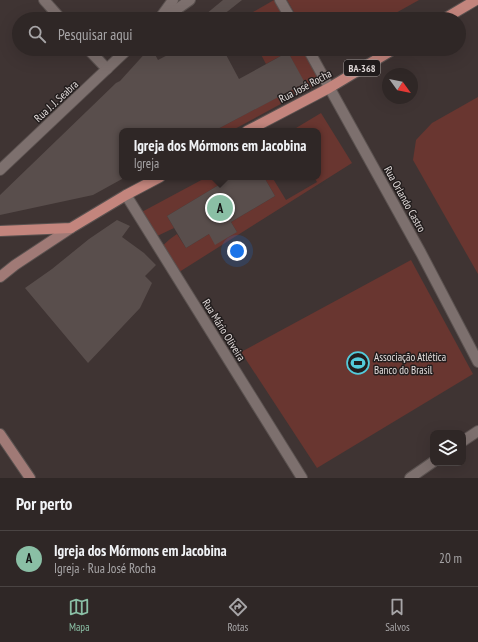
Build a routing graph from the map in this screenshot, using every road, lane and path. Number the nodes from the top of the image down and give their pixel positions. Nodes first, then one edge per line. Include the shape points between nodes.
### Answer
1 (44, 0) edge
2 (173, 0) edge
3 (190, 0) edge
4 (280, 0) edge
5 (476, 0) edge
6 (55, 12) edge
7 (165, 12) edge
8 (173, 12) edge
9 (287, 12) edge
10 (456, 12) edge
11 (95, 56) edge
12 (121, 56) edge
13 (312, 56) edge
14 (382, 56) edge
15 (107, 69) junction
16 (329, 88) junction
17 (253, 128) edge
18 (0, 170) edge
19 (154, 180) edge
20 (126, 195) junction
21 (71, 228) junction
22 (0, 231) edge
23 (0, 277) edge
24 (478, 362) edge
25 (478, 430) edge
26 (0, 434) edge
27 (466, 439) edge
28 (430, 464) edge
29 (30, 478) edge
30 (302, 478) edge
31 (410, 478) edge

1 - 6 street
2 - 7 street
3 - 8 street
4 - 9 street
5 - 10 main road
11 - 15 street
12 - 15 street, Rua J. J. Seabra
13 - 16 street, Rua Orlando Castro
14 - 16 main road, Rua José Rocha / BA-368
15 - 18 street, Rua J. J. Seabra
16 - 17 main road, Rua José Rocha
16 - 24 street, Rua Orlando Castro
19 - 20 main road
20 - 21 main road
20 - 30 street, Rua Mário Oliveira
21 - 22 main road
21 - 23 street
25 - 27 street
26 - 29 street
28 - 31 street

